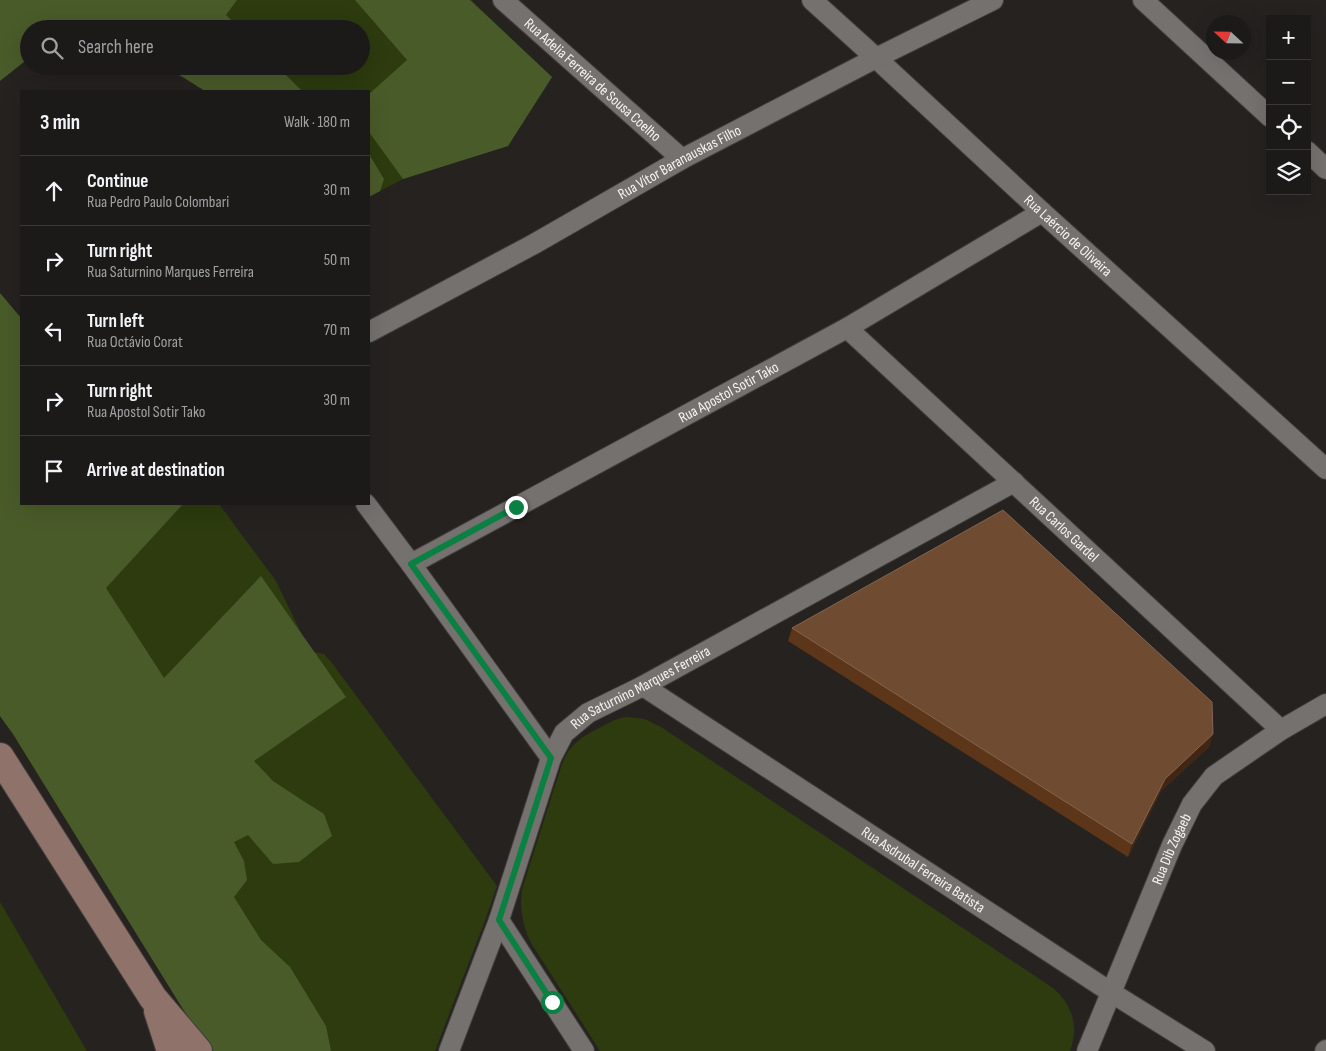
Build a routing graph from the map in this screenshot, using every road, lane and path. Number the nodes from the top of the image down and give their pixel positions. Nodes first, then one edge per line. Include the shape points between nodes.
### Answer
1 (503, 0) edge
2 (812, 0) edge
3 (993, 0) edge
4 (1143, 0) edge
5 (876, 58) junction
6 (1266, 113) edge
7 (1311, 155) edge
8 (682, 159) junction
9 (1326, 169) edge
10 (1042, 212) junction
11 (847, 328) junction
12 (370, 331) edge
13 (1326, 469) edge
14 (1014, 482) junction
15 (367, 505) edge
16 (411, 564) junction
17 (643, 686) junction
18 (1326, 704) edge
19 (1281, 730) junction
20 (0, 757) edge
21 (551, 758) junction
22 (499, 920) junction
23 (1112, 993) junction
24 (153, 998) junction
25 (171, 1051) edge
26 (198, 1051) edge
27 (449, 1051) edge
28 (584, 1051) edge
29 (1087, 1051) edge
30 (1205, 1051) edge

1 - 8 street, Rua Adelia Ferreira de Sousa Coelho
2 - 5 street, Rua Laércio de Oliveira
3 - 5 street, Rua Vítor Baranauskas Filho
4 - 6 street
5 - 8 street, Rua Vítor Baranauskas Filho
5 - 10 street, Rua Laércio de Oliveira
7 - 9 street
8 - 12 street, Rua Vítor Baranauskas Filho via 534,244
10 - 11 street, Rua Apostol Sotir Tako
10 - 13 street, Rua Laércio de Oliveira
11 - 14 street, Rua Carlos Gardel
11 - 16 street, Rua Apostol Sotir Tako
14 - 17 street, Rua Saturnino Marques Ferreira
14 - 19 street, Rua Carlos Gardel
15 - 16 street
16 - 21 street
17 - 21 street, Rua Saturnino Marques Ferreira via 588,713 564,733
17 - 23 street, Rua Asdrubal Ferreira Batista
18 - 19 street, Rua Dib Zogaeb
19 - 23 street, Rua Dib Zogaeb via 1214,776 1192,804
20 - 24 main road
21 - 22 street, Rua Saturnino Marques Ferreira
22 - 27 street, Rua Saturnino Marques Ferreira
22 - 28 street
23 - 29 street, Rua Dib Zogaeb
23 - 30 street, Rua Asdrubal Ferreira Batista
24 - 25 main road
24 - 26 main road

